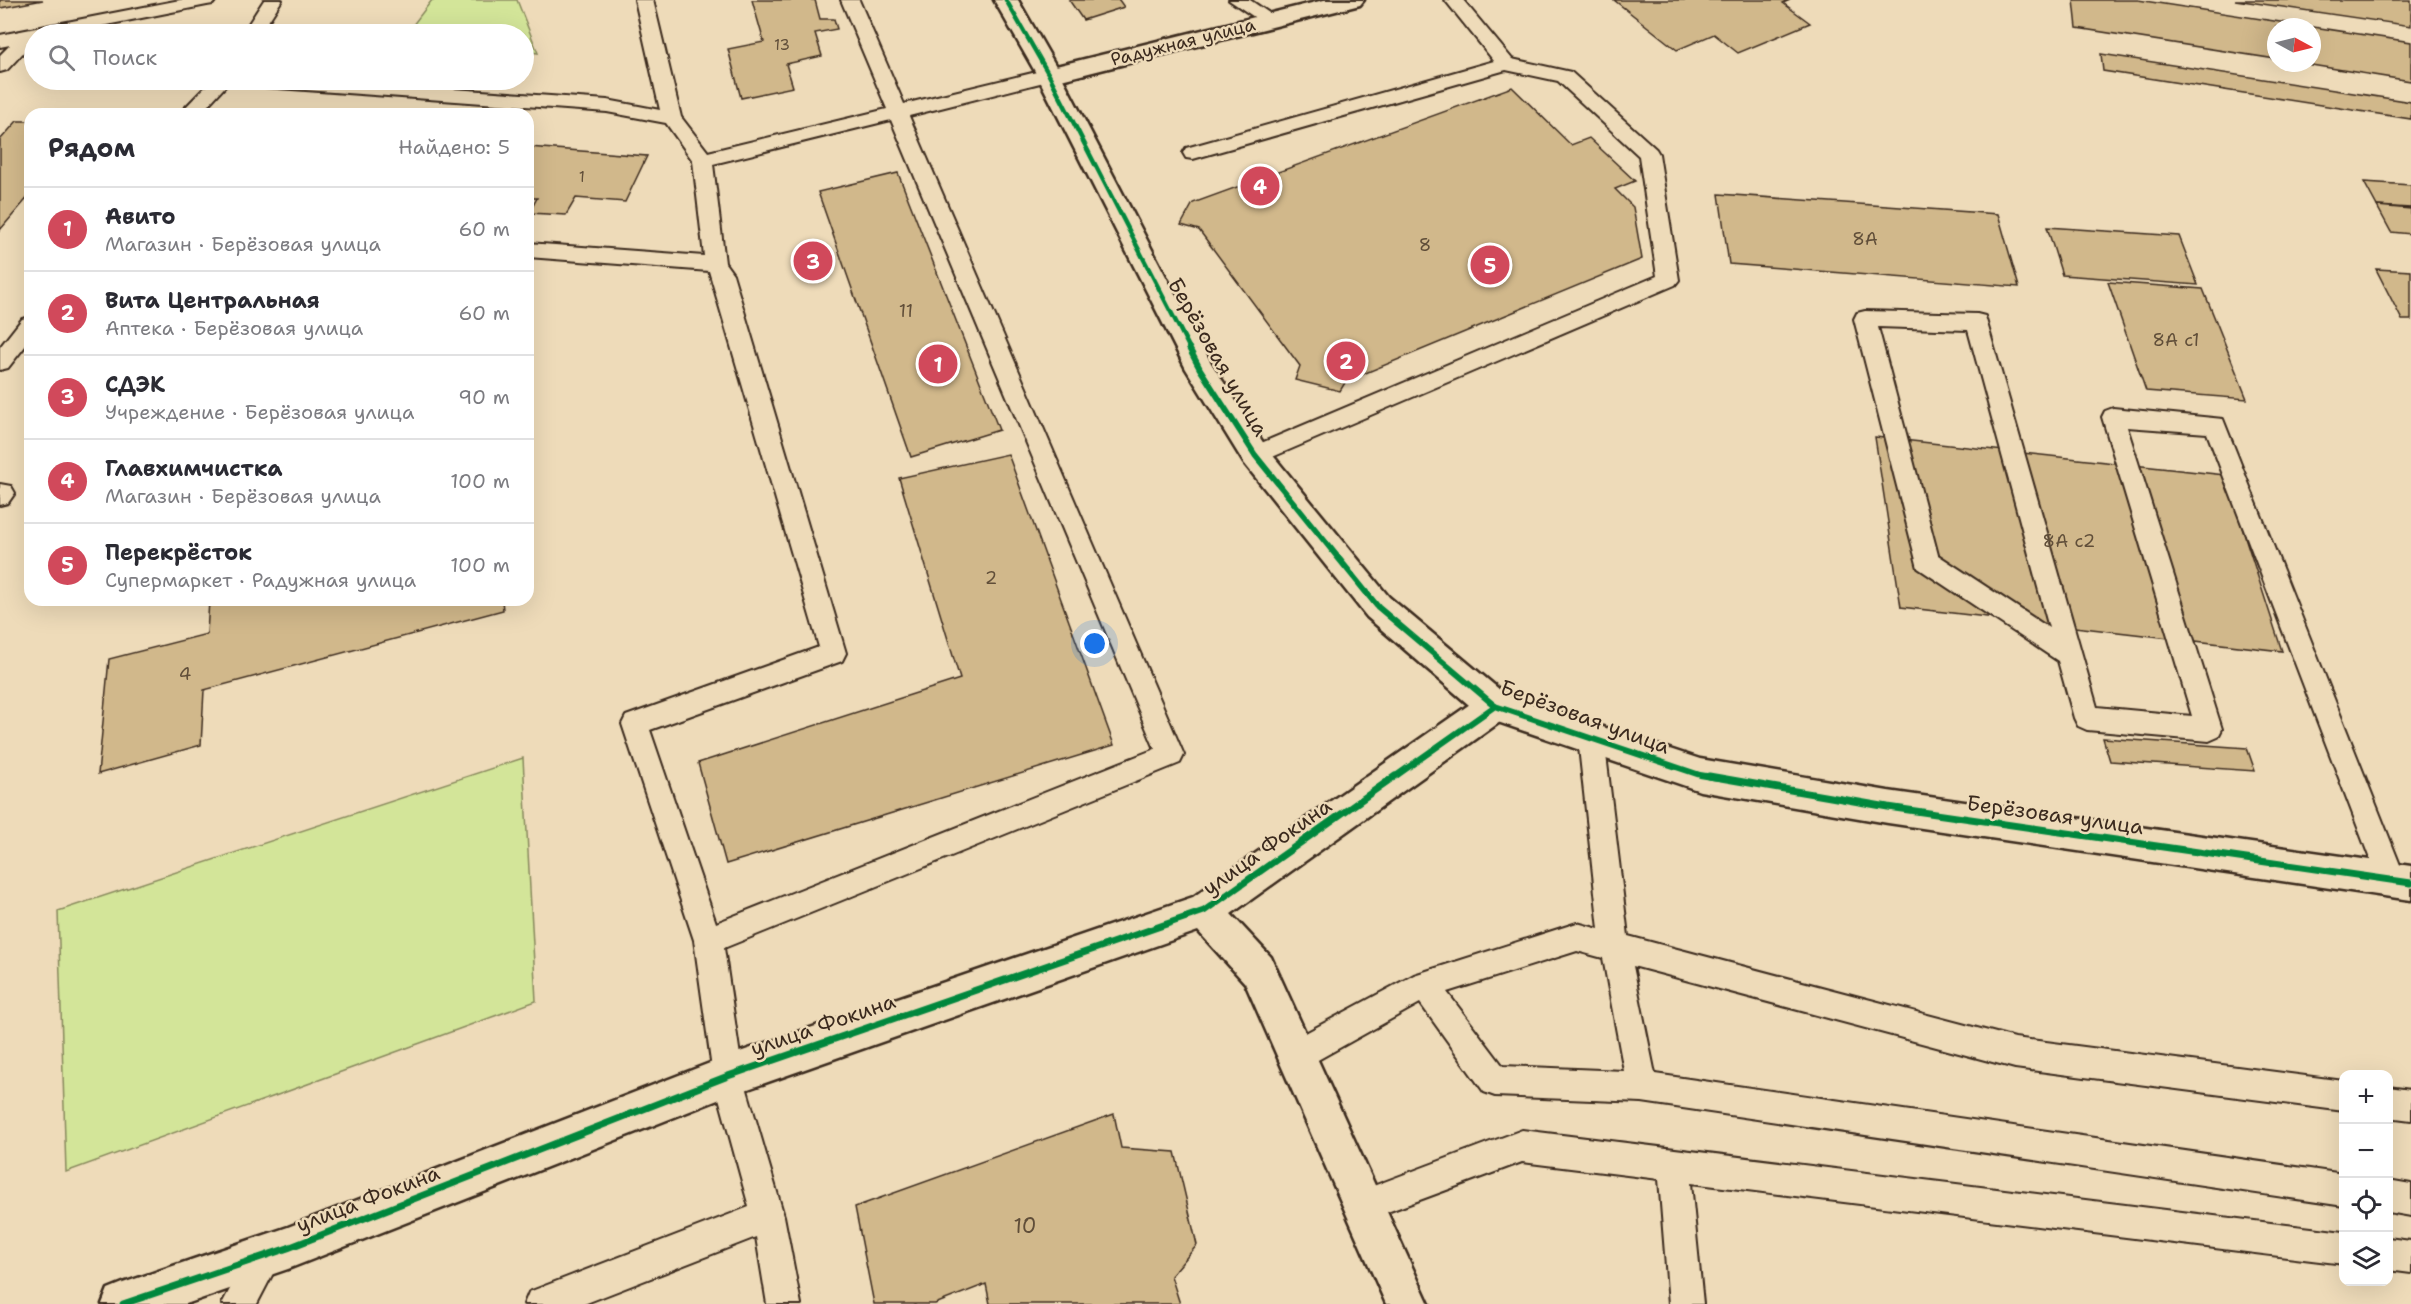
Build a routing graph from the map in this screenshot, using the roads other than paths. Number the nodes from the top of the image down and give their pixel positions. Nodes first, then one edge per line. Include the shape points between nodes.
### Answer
1 (207, 0) edge
2 (273, 0) edge
3 (644, 0) edge
4 (850, 0) edge
5 (1006, 0) edge
6 (1238, 0) edge
7 (1352, 0) edge
8 (1454, 0) edge
9 (1272, 21) junction
10 (86, 24) edge
11 (257, 24) edge
12 (24, 36) edge
13 (0, 41) edge
14 (24, 41) edge
15 (1506, 64) junction
16 (0, 66) edge
17 (1048, 75) junction
18 (212, 90) edge
19 (388, 90) edge
20 (195, 108) edge
21 (897, 112) junction
22 (672, 118) junction
23 (1193, 153) dead end
24 (704, 160) junction
25 (534, 250) edge
26 (715, 264) junction
27 (24, 332) edge
28 (0, 362) edge
29 (1255, 455) junction
30 (2070, 655) junction
31 (1495, 706) junction
32 (1591, 738) junction
33 (2401, 882) edge
34 (1204, 911) junction
35 (708, 940) junction
36 (1615, 947) junction
37 (1424, 985) junction
38 (1296, 1055) junction
39 (728, 1076) junction
40 (1642, 1087) junction
41 (2339, 1095) edge
42 (2393, 1103) edge
43 (2411, 1105) edge
44 (1674, 1165) junction
45 (2339, 1189) edge
46 (2393, 1197) edge
47 (2411, 1200) edge
48 (1363, 1205) junction
49 (768, 1216) junction
50 (2339, 1248) edge
51 (267, 1254) junction
52 (2393, 1255) edge
53 (2411, 1257) edge
54 (123, 1304) edge
55 (239, 1304) edge
56 (541, 1304) edge
57 (784, 1304) edge
58 (1408, 1304) edge
59 (1686, 1304) edge

1 - 10 lane
2 - 11 lane
3 - 22 lane
4 - 21 lane
5 - 17 street, Берёзовая улица
6 - 9 lane
7 - 9 street, Радужная улица
8 - 15 lane
9 - 17 street, Радужная улица
12 - 13 lane
14 - 16 lane
15 - 23 lane
15 - 29 lane via 1564,76 1648,153 1668,279
17 - 21 lane
17 - 29 street, Берёзовая улица via 1200,369
18 - 20 lane
19 - 22 lane via 607,106
21 - 24 lane
21 - 35 lane via 1171,755
22 - 24 lane
24 - 26 lane
25 - 26 lane
26 - 35 lane via 722,274 833,653 635,724
27 - 28 lane
29 - 31 street, Берёзовая улица via 1378,607
30 - 30 lane via 1977,322 1865,319 1927,561
30 - 33 lane via 2087,718 2210,729 2113,417 2215,425
31 - 32 street, Берёзовая улица
31 - 34 street, улица Фокина
32 - 33 street, Берёзовая улица via 1700,775 1888,807
32 - 36 lane
34 - 38 street via 1258,970
34 - 39 street, улица Фокина
35 - 39 lane
36 - 37 lane via 1577,937
36 - 40 lane
36 - 41 lane via 2015,1053
37 - 38 lane
37 - 40 lane via 1495,1081
38 - 48 street
39 - 49 lane
39 - 51 street, улица Фокина
40 - 45 lane
42 - 43 lane
44 - 48 lane via 1522,1146
44 - 50 lane
44 - 59 lane
46 - 47 lane
48 - 58 street
49 - 56 lane
49 - 57 lane
51 - 54 street, улица Фокина
51 - 55 lane
52 - 53 lane

